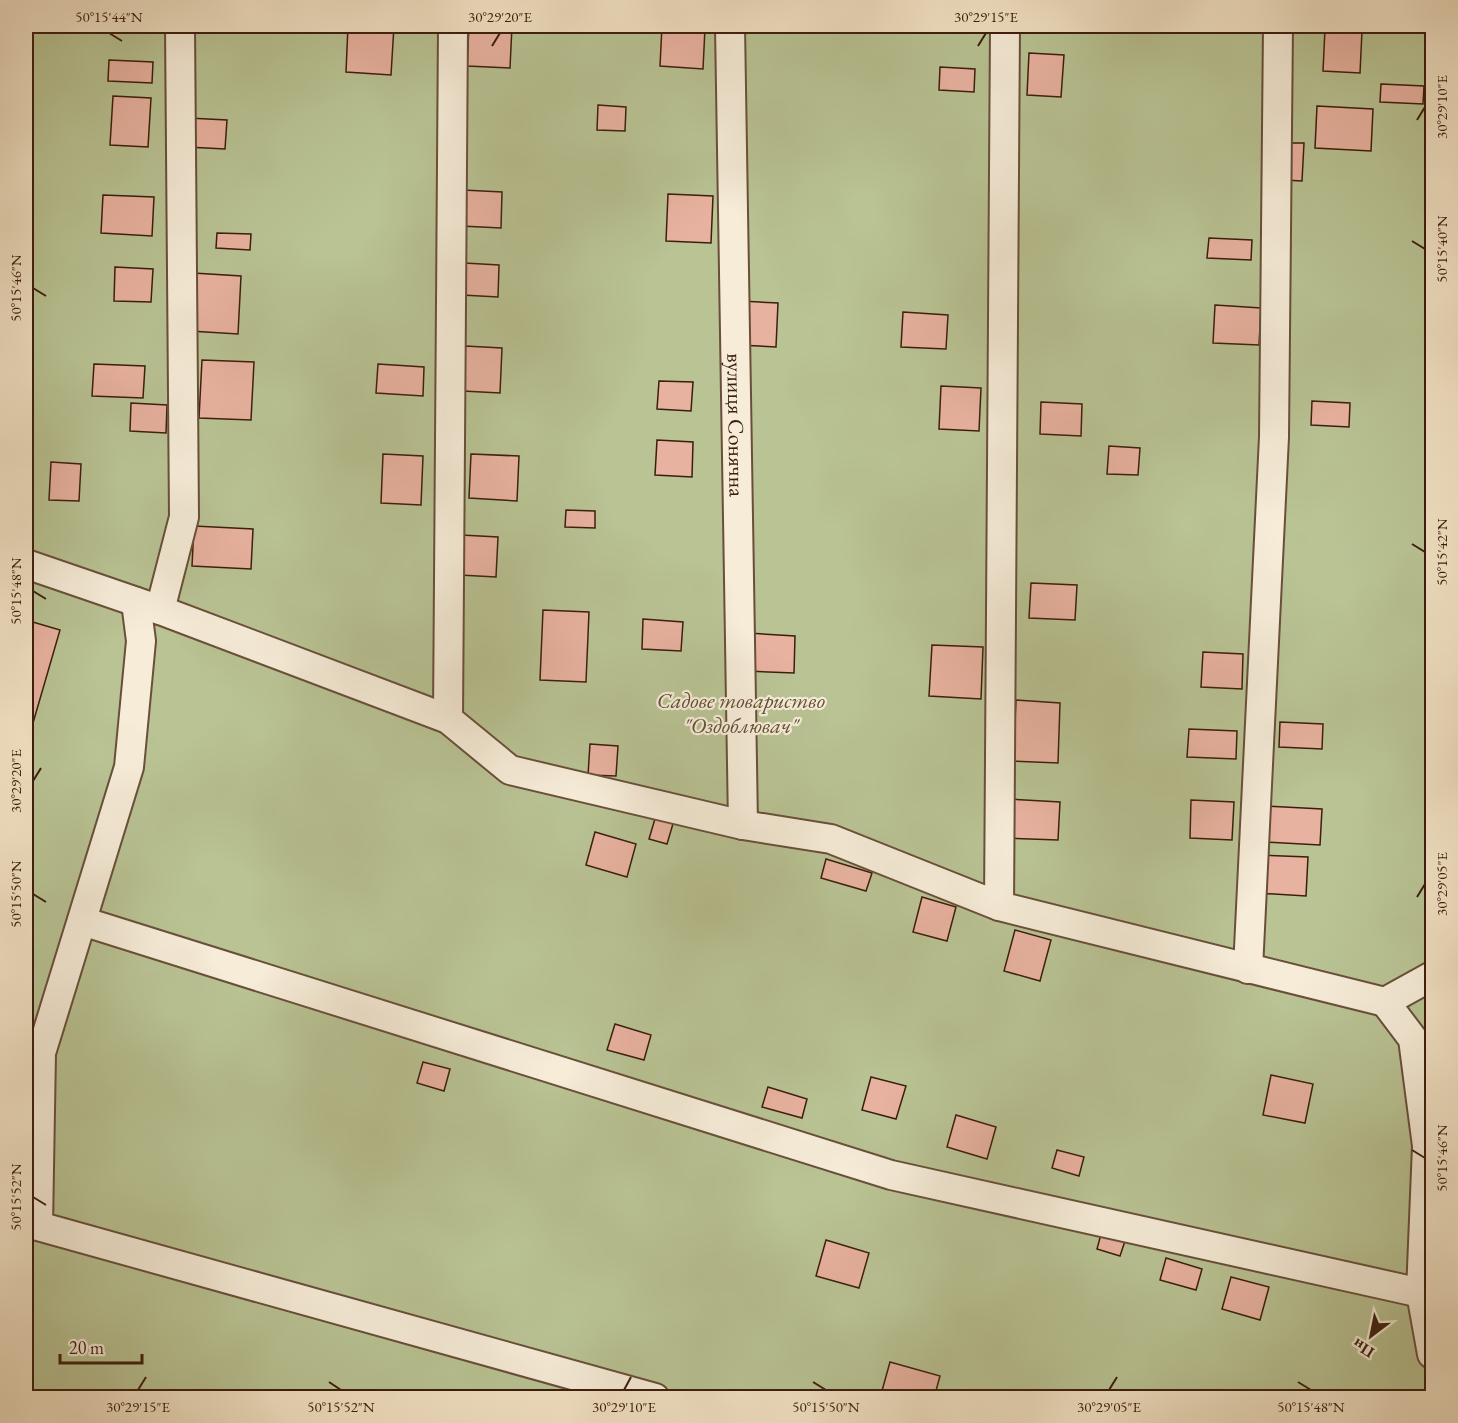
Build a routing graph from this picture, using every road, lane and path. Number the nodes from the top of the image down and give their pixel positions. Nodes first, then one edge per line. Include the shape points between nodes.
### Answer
1 (180, 26) edge
2 (453, 26) edge
3 (730, 26) edge
4 (1005, 26) edge
5 (1278, 26) edge
6 (26, 564) edge
7 (148, 606) junction
8 (448, 719) junction
9 (743, 825) junction
10 (999, 906) junction
11 (82, 921) junction
12 (1248, 969) junction
13 (1432, 976) edge
14 (1385, 1002) junction
15 (1421, 1293) junction
16 (1432, 1354) edge
17 (655, 1398) edge

1 - 7 street via 184,517
2 - 8 street
3 - 9 street, вулиця Сонячна
4 - 10 street
5 - 12 street via 1274,437
6 - 7 street
7 - 8 street
7 - 11 street via 129,767
8 - 9 street via 510,770
9 - 10 street via 831,839
10 - 12 street
11 - 15 street via 891,1175
11 - 17 street via 40,1053 38,1226
12 - 14 street
13 - 14 street
14 - 15 street via 1413,1040 1427,1146
15 - 16 street

